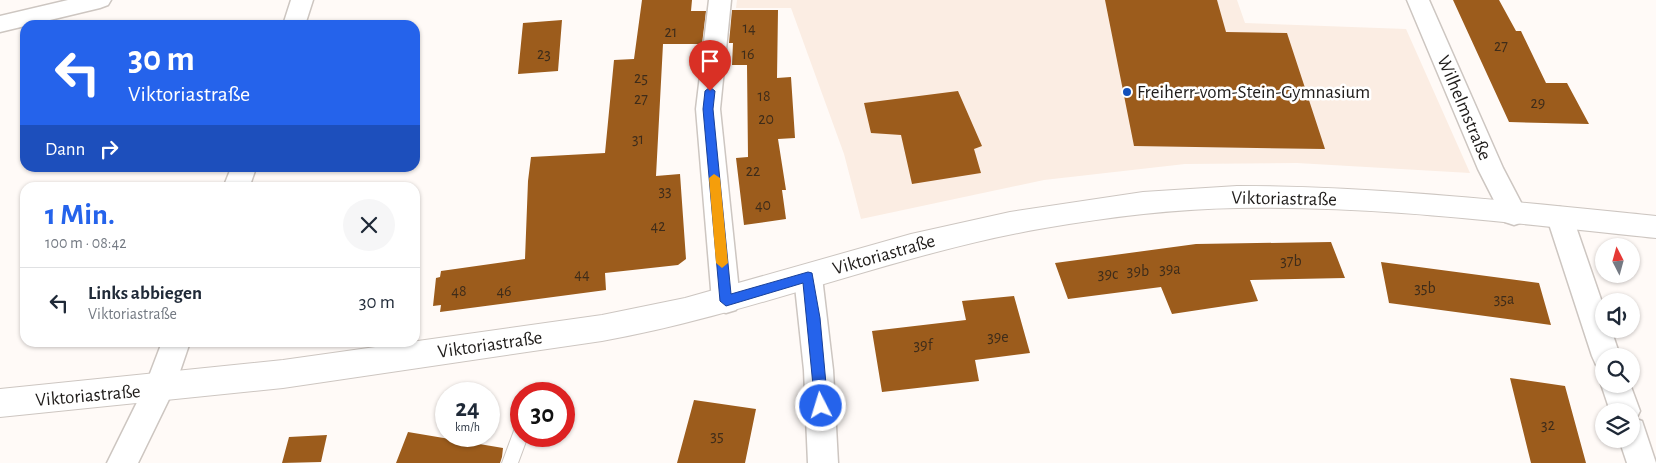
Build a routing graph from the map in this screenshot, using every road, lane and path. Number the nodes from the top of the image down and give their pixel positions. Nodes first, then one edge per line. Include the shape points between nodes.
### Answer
1 (100, 0) edge
2 (302, 0) edge
3 (720, 0) edge
4 (1418, 0) edge
5 (296, 20) edge
6 (0, 24) edge
7 (1514, 214) junction
8 (1560, 218) junction
9 (1656, 227) edge
10 (808, 277) junction
11 (726, 301) junction
12 (174, 347) edge
13 (1603, 348) edge
14 (158, 389) junction
15 (0, 403) edge
16 (516, 447) edge
17 (1637, 448) edge
18 (122, 463) edge
19 (510, 463) edge
20 (823, 463) edge
21 (1642, 463) edge

1 - 6 street
2 - 5 street
3 - 11 street via 708,109
4 - 7 street, Wilhelmstraße via 1491,169
7 - 8 main road, Viktoriastraße
7 - 10 main road, Viktoriastraße via 1371,201 1269,197 1178,200 996,225 909,246
8 - 9 main road, Viktoriastraße
8 - 13 street
10 - 11 main road, Viktoriastraße
10 - 20 street via 823,424
11 - 14 main road, Viktoriastraße via 575,333 351,366
12 - 14 street
14 - 15 main road, Viktoriastraße
14 - 18 street
16 - 19 lane
17 - 21 street

